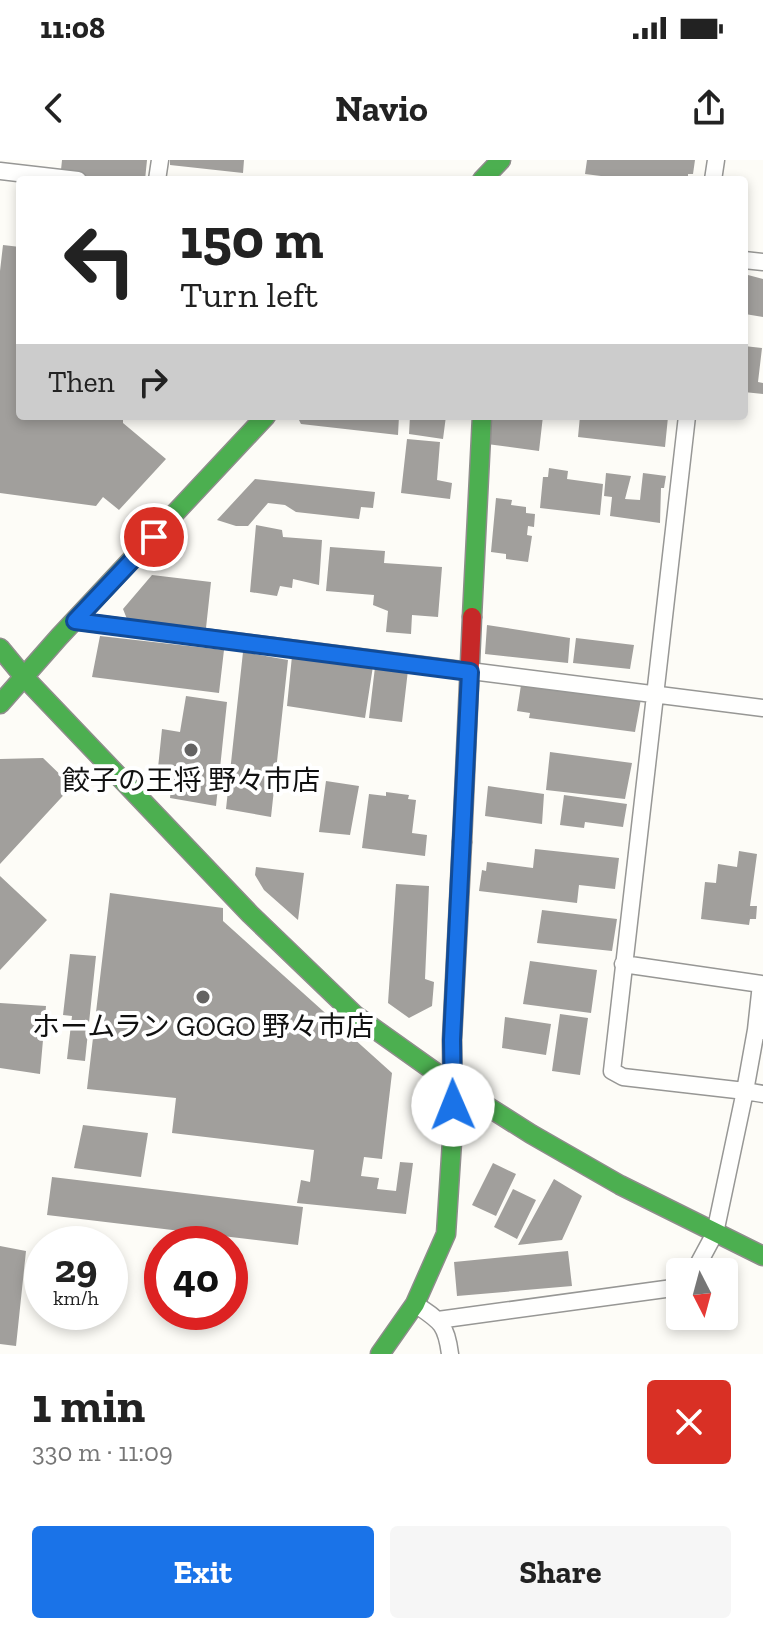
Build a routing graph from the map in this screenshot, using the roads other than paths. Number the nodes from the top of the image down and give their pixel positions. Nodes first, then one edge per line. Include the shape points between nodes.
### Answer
1 (0, 171) edge
2 (43, 176) edge
3 (262, 420) edge
4 (482, 420) edge
5 (687, 420) edge
6 (75, 621) junction
7 (0, 648) edge
8 (470, 672) junction
9 (24, 677) junction
10 (655, 693) junction
11 (0, 704) edge
12 (763, 708) edge
13 (623, 964) junction
14 (759, 1031) edge
15 (452, 1084) junction
16 (745, 1091) junction
17 (763, 1094) edge
18 (715, 1233) junction
19 (763, 1256) edge
20 (702, 1258) edge
21 (666, 1289) edge
22 (415, 1304) junction
23 (438, 1320) junction
24 (380, 1354) edge
25 (450, 1354) edge

1 - 2 street
3 - 6 main road
4 - 8 main road
5 - 10 street
6 - 8 street
6 - 9 main road
7 - 9 main road
8 - 10 street
8 - 15 main road
9 - 11 main road
9 - 15 main road via 250,914 355,1015
10 - 12 street
10 - 13 street
13 - 14 street via 761,984
13 - 16 street via 612,1071 623,1077
14 - 16 street
15 - 18 main road via 607,1178
15 - 22 main road via 446,1234
16 - 17 street
16 - 18 street
18 - 19 main road
18 - 20 street
21 - 23 street
22 - 23 street
22 - 24 main road
23 - 25 street via 446,1330

